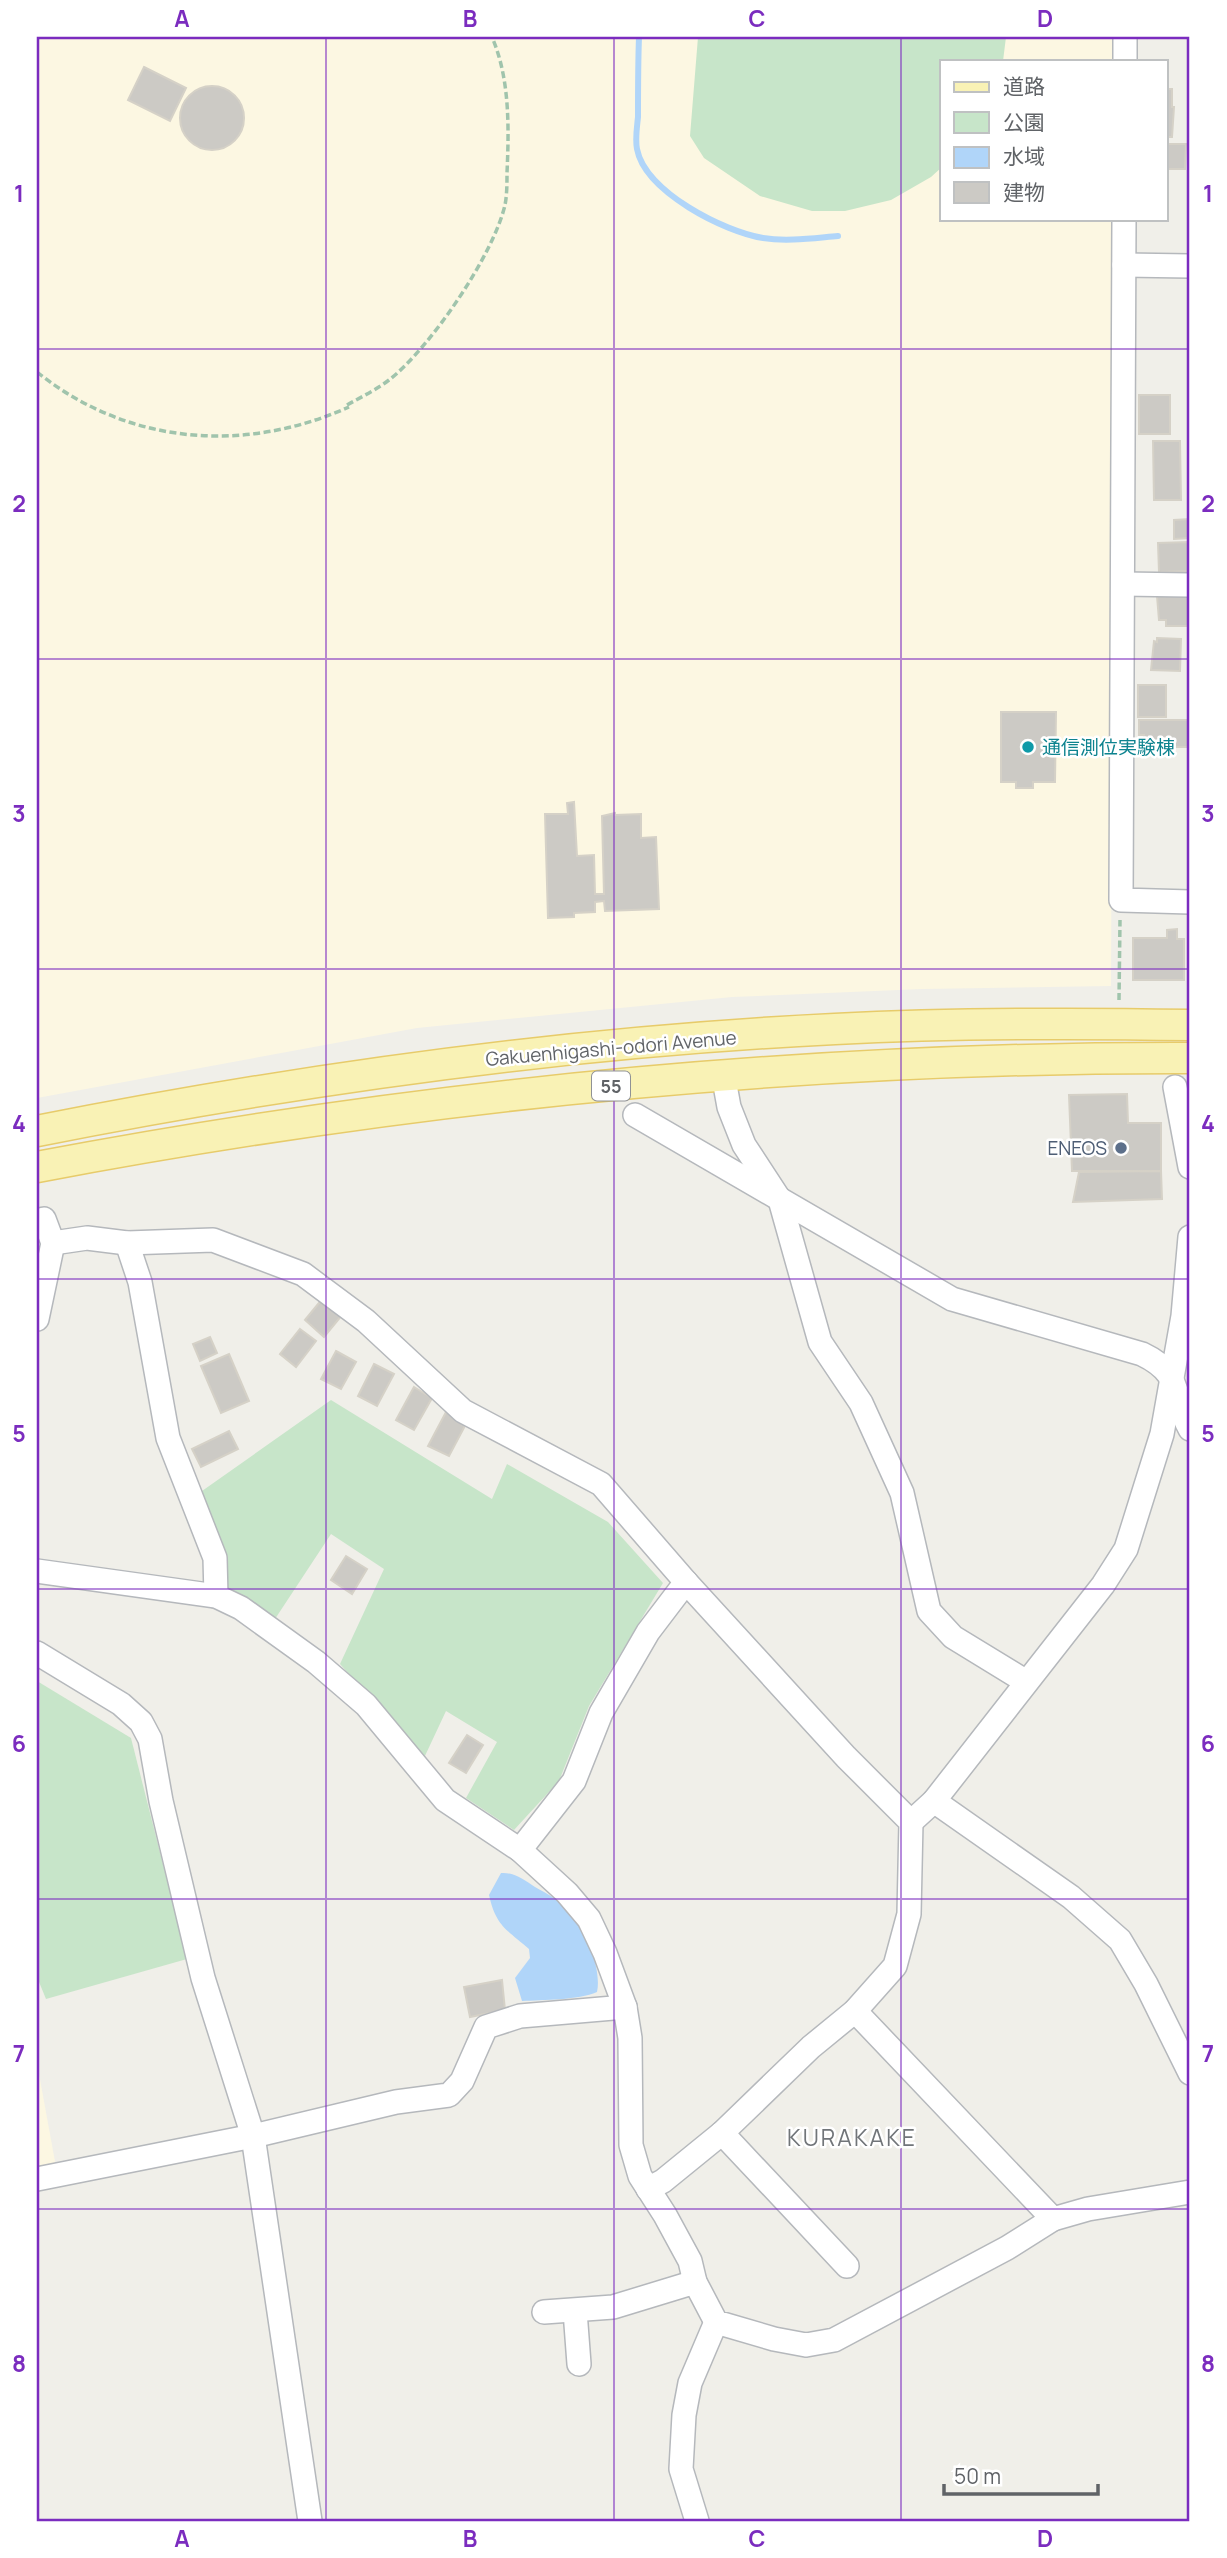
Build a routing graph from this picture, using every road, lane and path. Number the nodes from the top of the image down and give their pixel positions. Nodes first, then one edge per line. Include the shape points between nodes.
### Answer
1 (492, 37) edge
2 (1125, 37) edge
3 (1125, 60) edge
4 (1124, 220) edge
5 (1124, 265) junction
6 (1190, 266) edge
7 (37, 372) edge
8 (1123, 584) junction
9 (1189, 585) edge
10 (1121, 901) junction
11 (1190, 902) edge
12 (1118, 1024) junction
13 (1190, 1025) edge
14 (1190, 1058) edge
15 (723, 1074) junction
16 (1175, 1087) dead end
17 (635, 1115) dead end
18 (37, 1131) edge
19 (37, 1167) edge
20 (1190, 1167) edge
21 (780, 1200) junction
22 (37, 1221) edge
23 (1190, 1237) edge
24 (52, 1243) junction
25 (127, 1243) junction
26 (1186, 1315) edge
27 (37, 1319) edge
28 (1172, 1377) junction
29 (1190, 1429) edge
30 (37, 1571) edge
31 (686, 1582) junction
32 (216, 1595) junction
33 (37, 1653) edge
34 (1025, 1681) junction
35 (933, 1801) junction
36 (911, 1822) junction
37 (520, 1850) junction
38 (625, 2007) junction
39 (855, 2011) junction
40 (1190, 2073) edge
41 (722, 2133) junction
42 (253, 2136) junction
43 (37, 2179) edge
44 (648, 2189) junction
45 (1190, 2192) edge
46 (1053, 2219) junction
47 (847, 2266) dead end
48 (695, 2282) junction
49 (575, 2311) junction
50 (544, 2312) dead end
51 (716, 2322) junction
52 (579, 2364) dead end
53 (310, 2521) edge
54 (696, 2521) edge

1 - 7 path via 506,94 506,202 499,225 461,295 388,381 323,419 268,433 215,436 170,434 104,413
2 - 3 street
4 - 5 street
5 - 6 street
5 - 8 street
8 - 9 street
8 - 10 street
10 - 11 street
10 - 12 path
12 - 13 main road, Gakuenhigashi-odori Avenue / 55
12 - 18 main road, Gakuenhigashi-odori Avenue / 55 via 834,1029 573,1049 280,1086
14 - 15 main road, Gakuenhigashi-odori Avenue / 55 via 930,1062
15 - 19 main road, Gakuenhigashi-odori Avenue / 55 via 428,1105 140,1147
15 - 21 street via 729,1107 744,1145
16 - 20 street
17 - 21 street
21 - 28 street via 952,1299 1142,1354 1161,1363
21 - 34 street via 820,1342 861,1403 902,1493 929,1611 953,1637
22 - 24 street via 44,1219
23 - 26 street
24 - 25 street via 87,1238
24 - 27 street
25 - 31 street via 212,1240 303,1274 366,1321 463,1411 601,1484
25 - 32 street via 140,1282 168,1438 215,1558
26 - 28 street
28 - 29 street
28 - 34 street via 1162,1434 1126,1549
30 - 32 street
31 - 36 street
31 - 37 street via 648,1632 601,1713 574,1781
32 - 37 street via 316,1662 366,1705 445,1800
33 - 42 street via 121,1704 141,1722 150,1739 203,1978
34 - 35 street
35 - 36 street
35 - 40 street via 1071,1897 1120,1940
36 - 39 street via 909,1914 895,1966
37 - 38 street via 589,1919
38 - 42 street via 520,2016 486,2027 462,2081 449,2095 396,2102
38 - 44 street via 630,2038 631,2145 639,2176
39 - 41 street
39 - 46 street
41 - 44 street
41 - 47 street
42 - 43 street
42 - 53 street
44 - 48 street via 690,2261
45 - 46 street
46 - 51 street via 834,2340 806,2345
48 - 49 street via 613,2307
48 - 51 street
49 - 50 street
49 - 52 street
51 - 54 street via 690,2383 684,2415 681,2469

